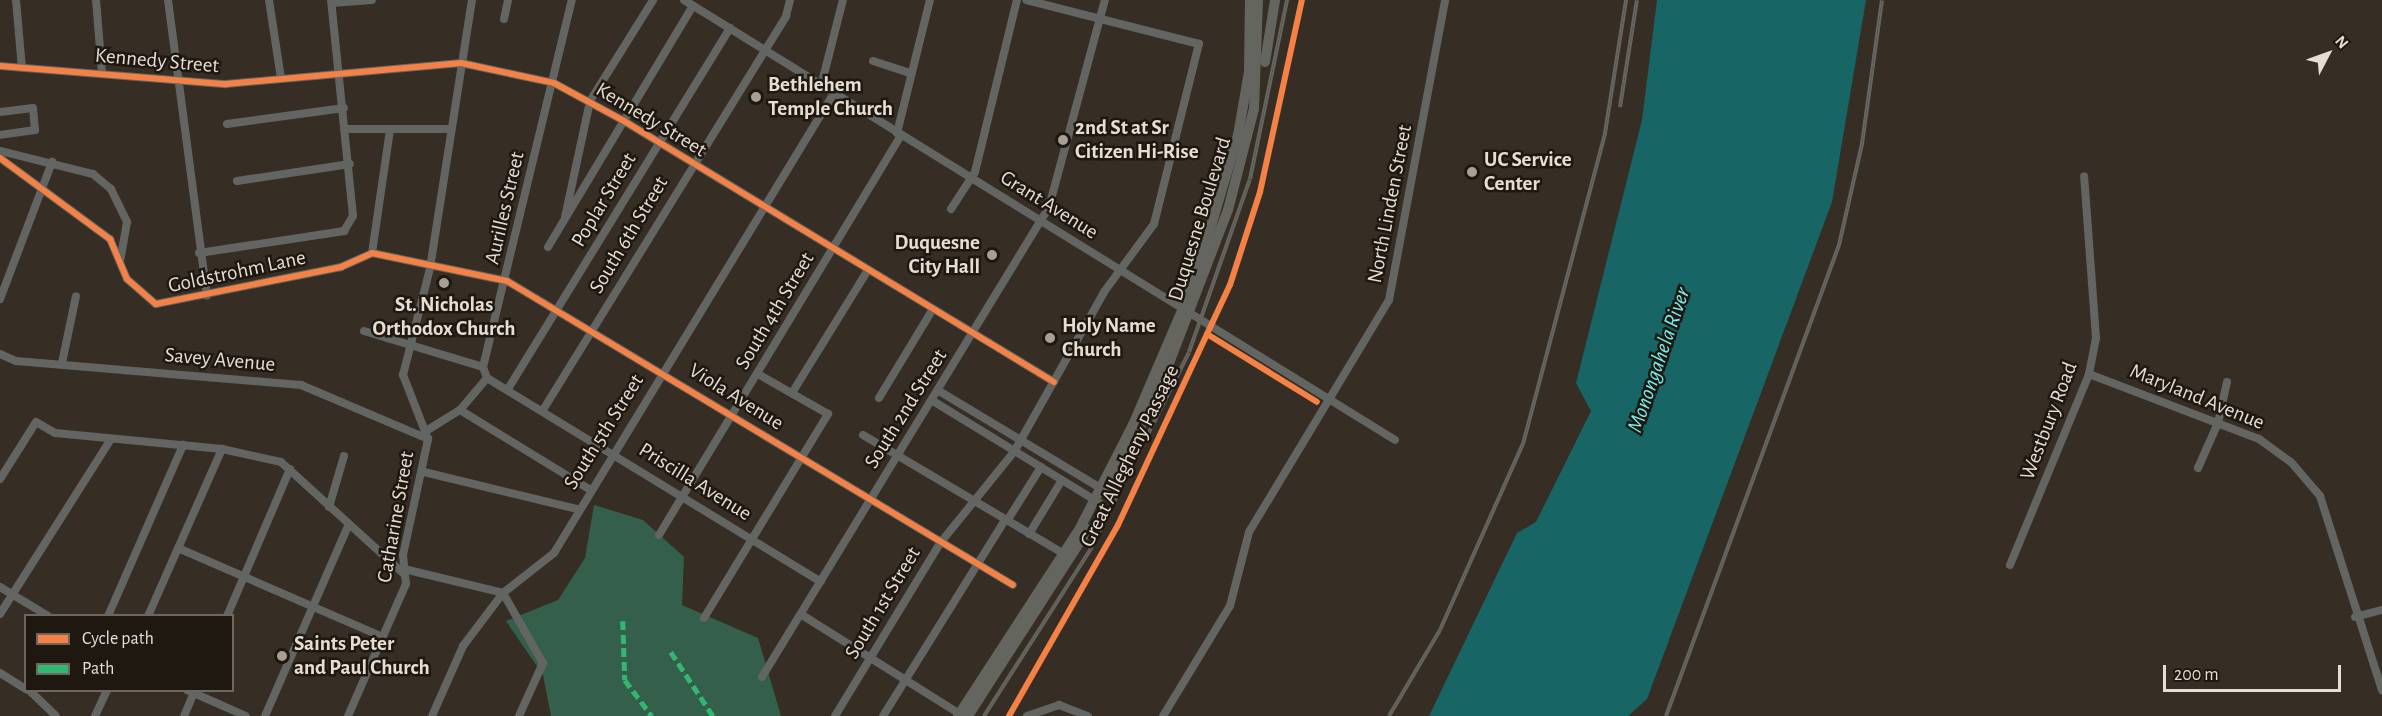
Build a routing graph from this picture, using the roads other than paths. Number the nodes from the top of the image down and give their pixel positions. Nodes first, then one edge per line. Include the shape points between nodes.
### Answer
1 (16, 0) edge
2 (96, 0) edge
3 (168, 0) edge
4 (269, 0) edge
5 (372, 0) edge
6 (472, 0) edge
7 (508, 0) edge
8 (572, 0) edge
9 (653, 0) edge
10 (684, 0) edge
11 (790, 0) edge
12 (843, 0) edge
13 (930, 0) edge
14 (1017, 0) edge
15 (1027, 0) edge
16 (1104, 0) edge
17 (1250, 0) edge
18 (1258, 0) edge
19 (1275, 0) edge
20 (1445, 0) edge
21 (331, 2) edge
22 (693, 6) junction
23 (504, 19) dead end
24 (1100, 19) junction
25 (730, 28) junction
26 (766, 48) junction
27 (873, 61) dead end
28 (461, 63) junction
29 (0, 66) edge
30 (22, 68) junction
31 (102, 73) junction
32 (911, 73) junction
33 (340, 74) junction
34 (176, 78) junction
35 (281, 78) junction
36 (554, 83) junction
37 (821, 86) junction
38 (834, 93) junction
39 (590, 101) junction
40 (344, 108) junction
41 (1254, 109) junction
42 (0, 112) edge
43 (1241, 116) junction
44 (624, 121) junction
45 (228, 124) dead end
46 (347, 129) junction
47 (390, 129) junction
48 (451, 129) junction
49 (899, 134) junction
50 (0, 135) edge
51 (660, 142) junction
52 (0, 151) edge
53 (0, 158) edge
54 (52, 162) junction
55 (350, 164) junction
56 (693, 164) junction
57 (2084, 176) dead end
58 (970, 178) junction
59 (237, 181) dead end
60 (43, 188) junction
61 (763, 207) junction
62 (951, 209) dead end
63 (1041, 221) junction
64 (564, 222) junction
65 (548, 247) dead end
66 (833, 249) junction
67 (200, 253) junction
68 (372, 253) junction
69 (120, 261) junction
70 (430, 268) junction
71 (868, 270) junction
72 (1121, 270) junction
73 (0, 274) edge
74 (9, 278) junction
75 (507, 281) junction
76 (207, 295) junction
77 (76, 296) dead end
78 (0, 299) edge
79 (558, 308) junction
80 (933, 309) junction
81 (1187, 311) junction
82 (592, 329) junction
83 (364, 332) dead end
84 (973, 334) junction
85 (412, 345) junction
86 (0, 354) edge
87 (62, 363) junction
88 (483, 367) junction
89 (663, 372) junction
90 (758, 374) junction
91 (2089, 374) junction
92 (487, 378) junction
93 (1054, 382) junction
94 (2227, 382) dead end
95 (508, 389) junction
96 (939, 391) junction
97 (792, 393) junction
98 (879, 398) dead end
99 (1330, 400) junction
100 (933, 401) junction
101 (460, 410) junction
102 (543, 410) junction
103 (732, 413) junction
104 (2217, 423) junction
105 (427, 435) junction
106 (863, 435) dead end
107 (111, 439) junction
108 (1019, 439) junction
109 (1395, 440) dead end
110 (183, 445) junction
111 (222, 449) junction
112 (613, 452) junction
113 (1014, 452) junction
114 (344, 456) dead end
115 (898, 456) junction
116 (802, 457) junction
117 (1041, 467) junction
118 (2198, 468) dead end
119 (290, 469) junction
120 (424, 472) junction
121 (0, 479) edge
122 (1062, 480) junction
123 (590, 489) junction
124 (1104, 490) junction
125 (682, 497) junction
126 (871, 500) junction
127 (974, 502) junction
128 (1098, 502) junction
129 (328, 507) junction
130 (577, 509) junction
131 (1006, 521) junction
132 (348, 526) junction
133 (1029, 534) junction
134 (659, 535) dead end
135 (752, 539) junction
136 (941, 542) junction
137 (178, 549) junction
138 (1064, 554) junction
139 (979, 565) junction
140 (2010, 565) dead end
141 (404, 571) junction
142 (243, 576) junction
143 (821, 582) junction
144 (1013, 585) dead end
145 (0, 587) edge
146 (502, 593) junction
147 (11, 594) junction
148 (313, 608) junction
149 (2382, 610) edge
150 (0, 614) edge
151 (46, 614) edge
152 (108, 614) edge
153 (148, 614) edge
154 (226, 614) edge
155 (802, 615) junction
156 (2355, 617) junction
157 (704, 618) dead end
158 (383, 637) junction
159 (871, 658) junction
160 (0, 673) edge
161 (762, 677) dead end
162 (906, 681) junction
163 (24, 687) edge
164 (2382, 690) edge
165 (30, 692) edge
166 (106, 692) edge
167 (192, 692) edge
168 (194, 692) edge
169 (962, 715) edge
170 (56, 716) edge
171 (95, 716) edge
172 (184, 716) edge
173 (246, 716) edge
174 (265, 716) edge
175 (348, 716) edge
176 (432, 716) edge
177 (519, 716) edge
178 (835, 716) edge
179 (883, 716) edge
180 (1027, 716) edge
181 (1088, 716) edge
182 (1163, 716) edge

1 - 30 street
2 - 31 street
3 - 34 street
4 - 35 street
5 - 21 street
6 - 28 street, Catharine Street
7 - 23 street
8 - 36 street, Aurilles Street
9 - 39 street
10 - 22 street, Grant Avenue
11 - 26 street, South 6th Street via 786,16
12 - 37 street
13 - 32 street, South 4th Street
14 - 58 street
15 - 24 street
16 - 24 street, South 2nd Street
17 - 43 main road, Duquesne Boulevard via 1249,72
18 - 41 main road, Duquesne Boulevard
19 - 41 main road
20 - 99 street, North Linden Street via 1391,293
21 - 33 street
22 - 25 street, Grant Avenue
22 - 44 street
24 - 63 street, South 2nd Street via 1055,194
24 - 72 street, South 1st Street via 1199,45 1154,224
25 - 26 street, Grant Avenue
25 - 51 street, Poplar Street
26 - 37 street, Grant Avenue
26 - 56 street, South 6th Street
27 - 32 street
28 - 33 street, Kennedy Street
28 - 36 street, Kennedy Street
28 - 48 street, Catharine Street
29 - 30 street, Kennedy Street
30 - 31 street, Kennedy Street
31 - 34 street, Kennedy Street
32 - 49 street, South 4th Street
33 - 35 street, Kennedy Street
33 - 40 street
34 - 35 street, Kennedy Street via 226,84
34 - 67 street
36 - 39 street, Kennedy Street
36 - 75 street, Aurilles Street
37 - 38 street, Grant Avenue
38 - 49 street, Grant Avenue
38 - 61 street, South 5th Street
39 - 44 street, Kennedy Street
39 - 64 street
40 - 45 street
40 - 46 street
41 - 43 main road
41 - 81 main road, Duquesne Boulevard via 1228,210
42 - 50 street via 33,108 35,130
43 - 81 main road, Duquesne Boulevard
44 - 51 street, Kennedy Street
44 - 64 street
46 - 47 street
46 - 55 street
47 - 48 street
47 - 68 street
48 - 70 street, Catharine Street
49 - 58 street, Grant Avenue
49 - 66 street, South 4th Street
51 - 56 street, Kennedy Street
51 - 79 street, Poplar Street
52 - 54 street
53 - 60 street, Goldstrohm Lane
54 - 60 street
54 - 69 street via 93,174 111,189 128,222
55 - 59 street
55 - 67 street via 353,216 344,231
56 - 61 street, Kennedy Street
56 - 82 street, South 6th Street
57 - 91 street, Westbury Road via 2095,300
58 - 62 street
58 - 63 street, Grant Avenue
60 - 69 street, Goldstrohm Lane via 110,239
60 - 74 street
61 - 66 street, Kennedy Street
61 - 89 street, South 5th Street
63 - 72 street, Grant Avenue
63 - 84 street, South 2nd Street
64 - 65 street
66 - 71 street, Kennedy Street
66 - 90 street, South 4th Street
67 - 76 street
68 - 70 street
68 - 76 street, Goldstrohm Lane via 341,267
69 - 76 street, Goldstrohm Lane via 133,288 156,304
70 - 75 street, Viola Avenue
70 - 85 street, Catharine Street
71 - 80 street, Kennedy Street
71 - 97 street
72 - 81 street, Grant Avenue
72 - 93 street, South 1st Street
73 - 74 street
74 - 78 street
75 - 79 street, Viola Avenue
75 - 88 street, Aurilles Street
77 - 87 street
79 - 82 street, Viola Avenue
79 - 95 street, Poplar Street
80 - 84 street, Kennedy Street
80 - 98 street
81 - 99 street, Grant Avenue
81 - 124 main road, Duquesne Boulevard
82 - 89 street, Viola Avenue
82 - 102 street, South 6th Street
83 - 85 street
84 - 93 street, Kennedy Street
84 - 96 street, South 2nd Street
85 - 88 street
85 - 105 street, Catharine Street via 403,375
86 - 87 street, Savey Avenue
87 - 105 street, Savey Avenue via 301,385
88 - 92 street
89 - 103 street, Viola Avenue
89 - 112 street, South 5th Street
90 - 97 street
90 - 103 street, South 4th Street
91 - 104 street, Maryland Avenue
91 - 140 street, Westbury Road
92 - 95 street, Priscilla Avenue
92 - 101 street
93 - 108 street, South 1st Street
94 - 104 street
95 - 102 street, Priscilla Avenue
96 - 100 street, South 2nd Street
96 - 108 street
97 - 116 street via 828,414
99 - 109 street, Grant Avenue
99 - 182 street, North Linden Street via 1249,532 1230,606
100 - 113 street
100 - 115 street, South 2nd Street
101 - 105 street
101 - 123 street
102 - 112 street, Priscilla Avenue
103 - 116 street, Viola Avenue
103 - 125 street, South 4th Street
104 - 118 street
104 - 156 street, Maryland Avenue via 2259,439 2291,462 2320,496
105 - 120 street, Catharine Street
106 - 115 street
107 - 110 street
107 - 121 street via 55,433 36,422
107 - 147 street
108 - 113 street, South 1st Street
108 - 124 street
110 - 111 street
110 - 152 street
111 - 119 street via 281,462
111 - 137 street
112 - 123 street, South 5th Street
112 - 125 street, Priscilla Avenue
113 - 117 street
113 - 127 street, South 1st Street
114 - 129 street
115 - 126 street, South 2nd Street
115 - 127 street
116 - 126 street, Viola Avenue
116 - 135 street
117 - 122 street
117 - 131 street
119 - 129 street
119 - 142 street
120 - 130 street
120 - 141 street, Catharine Street
122 - 128 street
122 - 133 street
123 - 130 street, South 5th Street
124 - 128 main road, Duquesne Boulevard
125 - 134 street, South 4th Street
125 - 135 street, Priscilla Avenue
126 - 136 street, Viola Avenue
126 - 143 street, South 2nd Street
127 - 131 street
127 - 136 street, South 1st Street
128 - 138 main road
128 - 169 main road via 1029,628
129 - 132 street
130 - 146 street, South 5th Street via 543,566
131 - 133 street
131 - 139 street
132 - 141 street
132 - 148 street
133 - 138 street
135 - 143 street, Priscilla Avenue
135 - 157 street
136 - 139 street, Viola Avenue
136 - 159 street, South 1st Street
137 - 142 street
137 - 153 street
138 - 169 main road
139 - 144 street, Viola Avenue
139 - 162 street
141 - 146 street
141 - 158 street, Catharine Street via 406,584
142 - 148 street
142 - 154 street
143 - 155 street, South 2nd Street
145 - 147 street
146 - 176 street, South 5th Street via 463,646
146 - 177 street via 543,663
147 - 150 street
147 - 151 street
148 - 158 street
148 - 174 street
149 - 156 street
155 - 159 street
155 - 161 street, South 2nd Street
156 - 164 street, Maryland Avenue
158 - 175 street, Catharine Street
159 - 162 street
159 - 178 street, South 1st Street
160 - 163 street
162 - 169 street
162 - 179 street
165 - 170 street
166 - 171 street
167 - 172 street
168 - 173 street
180 - 181 street via 1070,705

